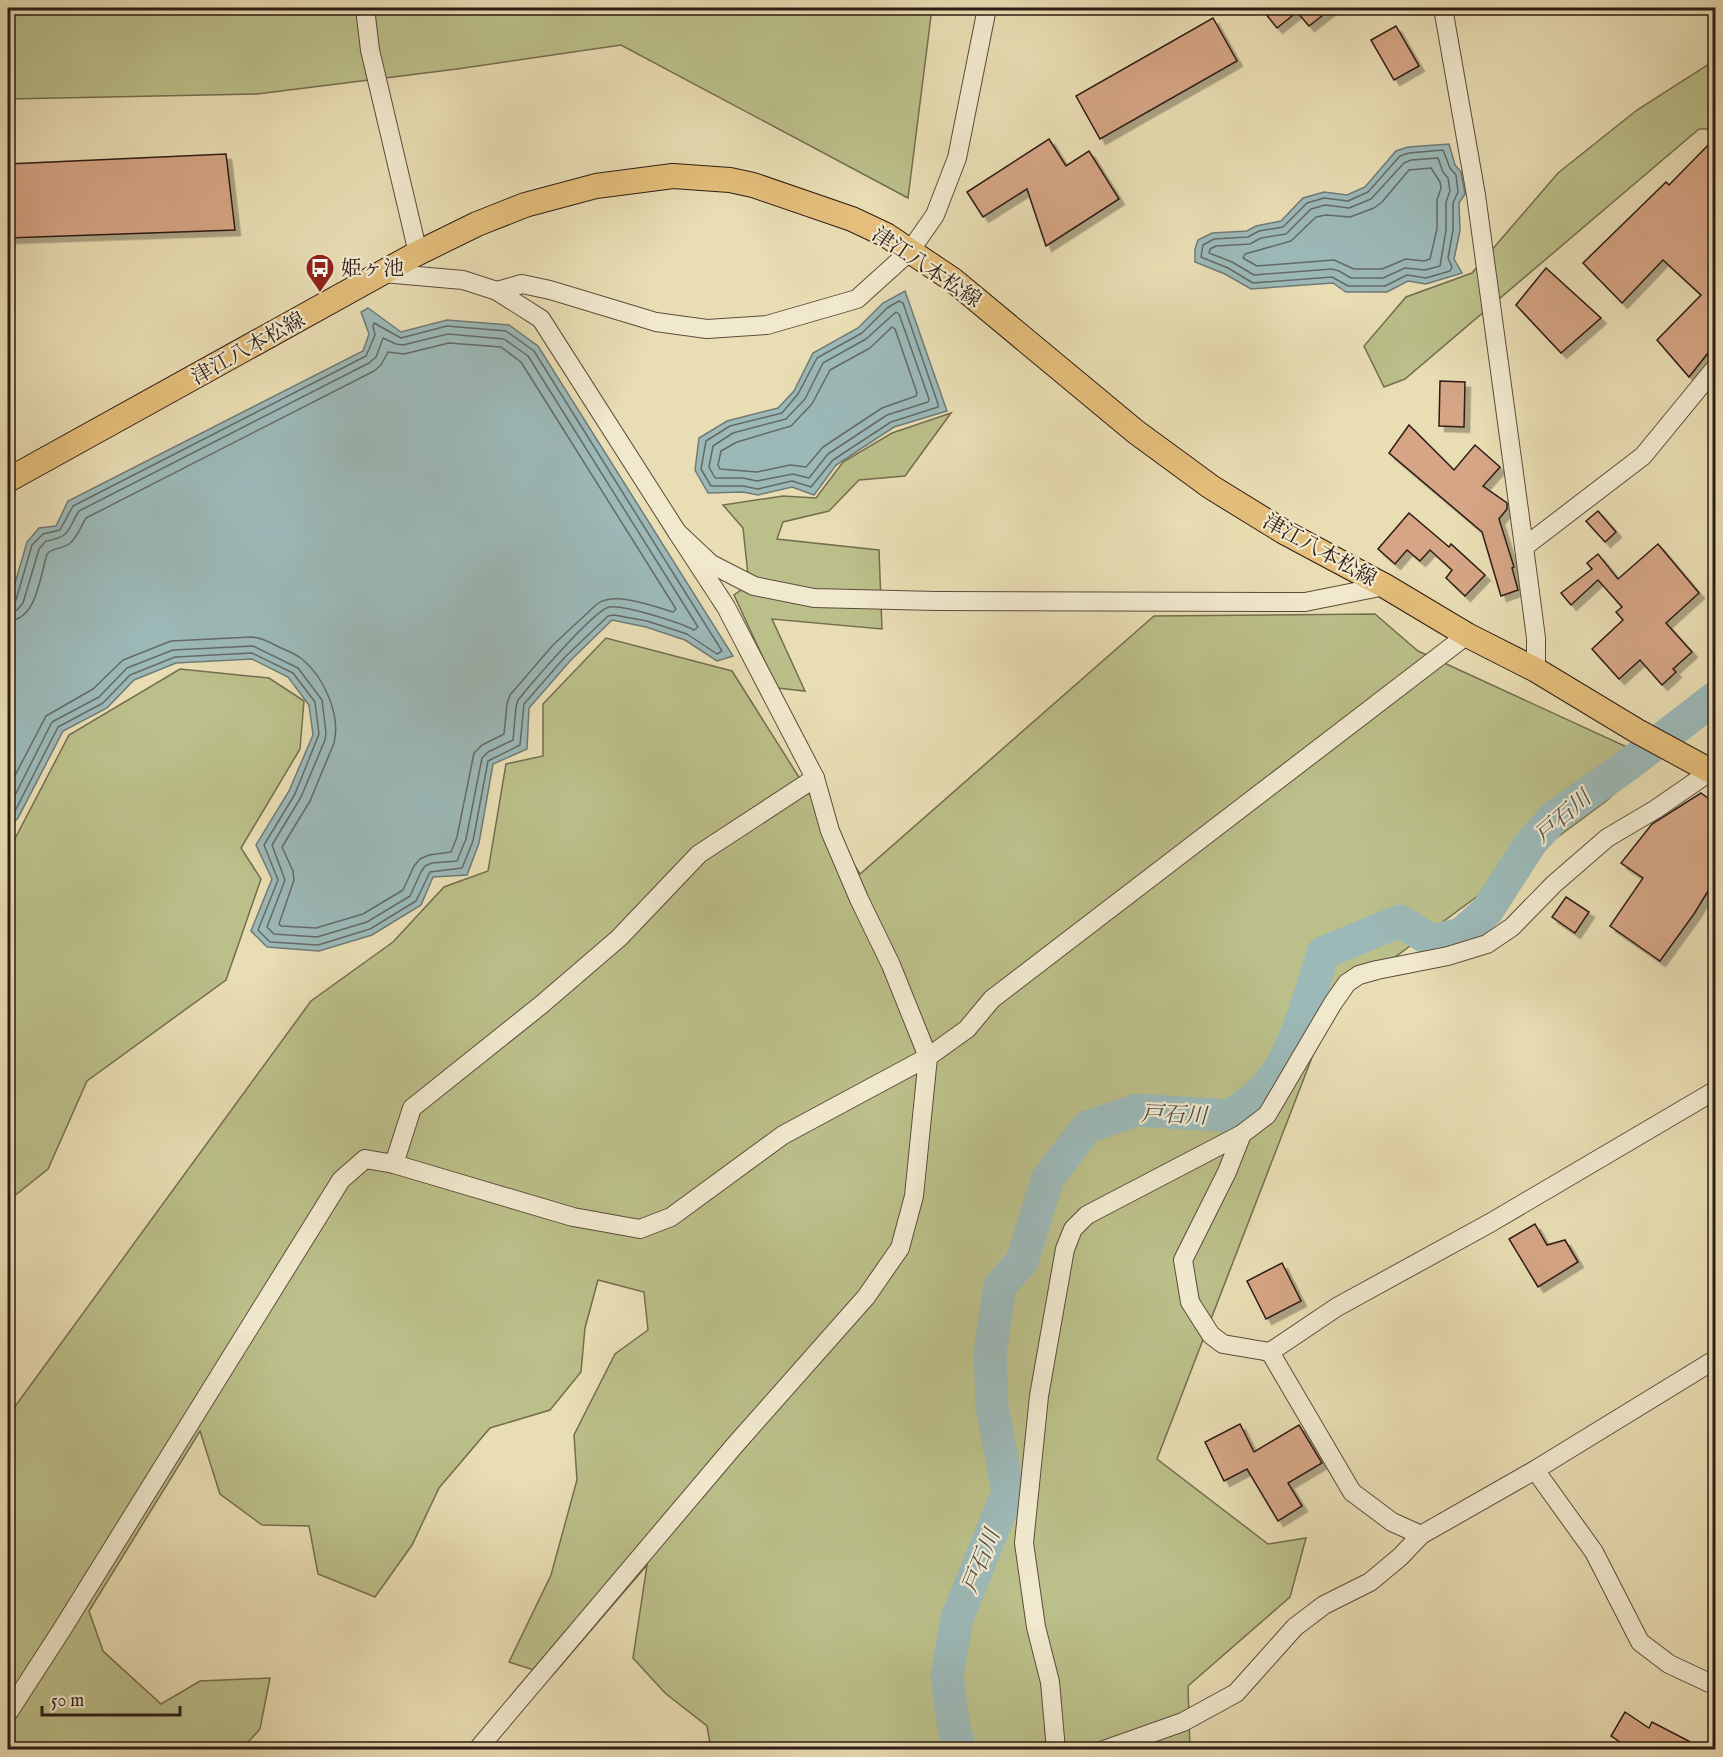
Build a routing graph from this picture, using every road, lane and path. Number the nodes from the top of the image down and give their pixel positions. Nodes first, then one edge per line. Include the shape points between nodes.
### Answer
1 (365, 8) edge
2 (987, 8) edge
3 (1443, 8) edge
4 (910, 251) junction
5 (418, 253) junction
6 (382, 273) junction
7 (497, 291) junction
8 (1716, 367) edge
9 (8, 480) edge
10 (677, 532) junction
11 (1524, 547) junction
12 (1385, 586) junction
13 (1467, 634) junction
14 (1536, 670) junction
15 (1710, 768) edge
16 (815, 778) junction
17 (928, 1057) junction
18 (1716, 1090) edge
19 (1242, 1134) junction
20 (394, 1164) junction
21 (1270, 1352) junction
22 (1716, 1359) edge
23 (1535, 1470) junction
24 (1421, 1535) junction
25 (1716, 1686) edge
26 (8, 1713) edge
27 (492, 1731) junction
28 (477, 1749) edge
29 (484, 1749) edge
30 (1056, 1749) edge
31 (1104, 1749) edge

1 - 5 street via 370,50
2 - 4 street via 957,158 935,215
3 - 11 street via 1476,195
4 - 5 main road, 津江八本松線 via 852,219 778,192 730,180 673,176 597,186 525,205
4 - 7 street via 857,299 767,325 707,329 656,322 522,284
4 - 12 main road, 津江八本松線 via 952,280 1136,432 1211,487 1284,532
5 - 6 main road, 津江八本松線
6 - 7 street via 463,280
6 - 9 main road, 津江八本松線
7 - 10 street via 541,319
8 - 11 street via 1643,456
10 - 12 street via 711,564 754,586 814,598 1305,602
10 - 16 street via 726,607
11 - 14 street via 1536,638
12 - 13 main road, 津江八本松線
13 - 14 main road, 津江八本松線
13 - 17 street via 992,999 967,1029
14 - 15 main road, 津江八本松線 via 1637,731
15 - 19 street via 1656,809 1607,838 1512,927 1487,944 1359,975 1347,983 1267,1115
16 - 17 street via 830,831
16 - 20 street via 699,854 618,938 412,1108
17 - 20 street via 783,1135 671,1217 640,1229 573,1217
17 - 27 street via 914,1196 900,1248 866,1297
18 - 21 street via 1337,1308
19 - 21 street via 1183,1260 1190,1302 1211,1335 1223,1344
19 - 30 street via 1087,1215 1073,1228 1065,1249 1039,1396 1024,1543 1036,1627 1050,1682
20 - 26 street via 365,1159 342,1180
21 - 24 street via 1352,1492 1392,1522
22 - 23 street
23 - 24 street
23 - 25 street via 1594,1552 1640,1642 1669,1664
24 - 31 street via 1370,1582 1324,1605 1295,1627 1236,1693 1183,1722
27 - 28 street
27 - 29 street

